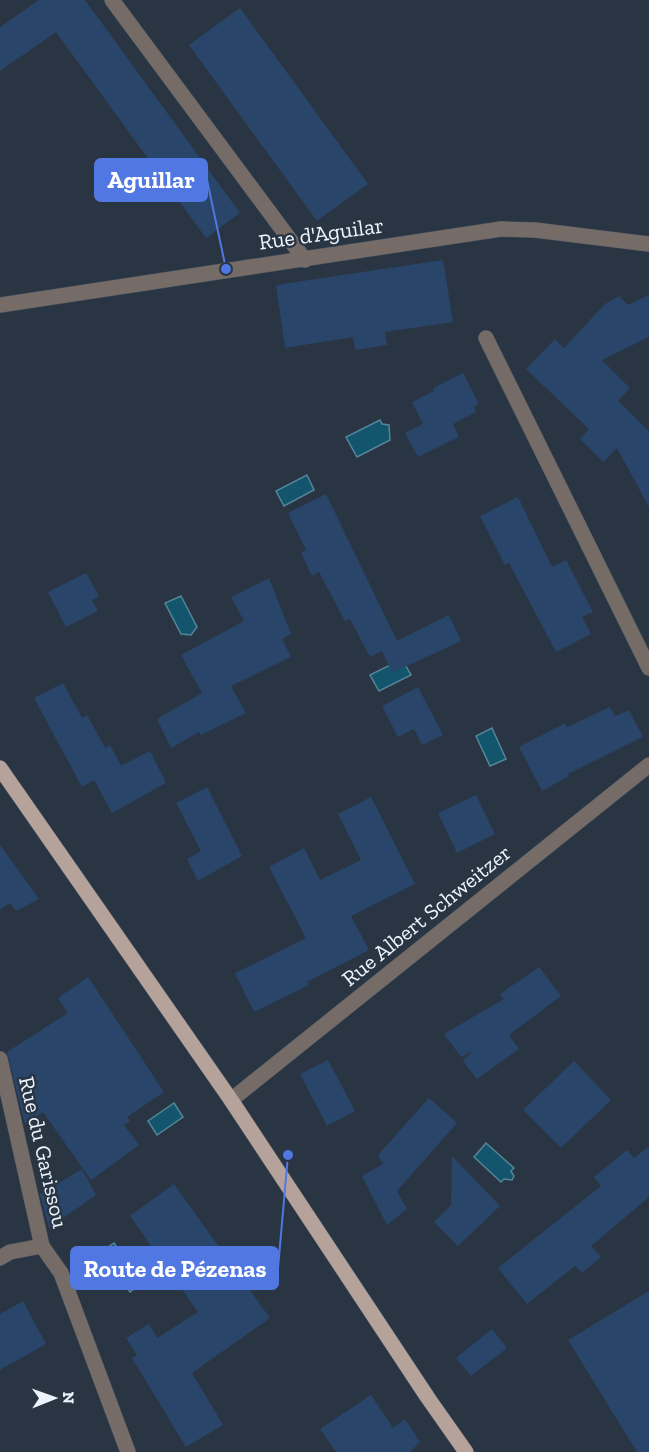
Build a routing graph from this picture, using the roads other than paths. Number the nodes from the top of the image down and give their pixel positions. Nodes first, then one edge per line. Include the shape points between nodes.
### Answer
1 (112, 0) edge
2 (649, 244) edge
3 (305, 260) junction
4 (0, 305) edge
5 (486, 338) dead end
6 (649, 668) edge
7 (649, 765) edge
8 (0, 768) edge
9 (0, 776) edge
10 (22, 802) junction
11 (0, 1059) edge
12 (231, 1100) junction
13 (42, 1246) junction
14 (0, 1258) edge
15 (128, 1452) edge
16 (466, 1452) edge

1 - 3 street
2 - 3 street, Rue d'Aguilar via 501,229
3 - 4 street, Rue d'Aguilar
5 - 6 street
7 - 12 street, Rue Albert Schweitzer
8 - 10 main road
9 - 10 main road
10 - 12 main road
11 - 13 street, Rue du Garissou
12 - 16 main road
13 - 14 street via 10,1252
13 - 15 street, Rue du Garissou via 61,1273

